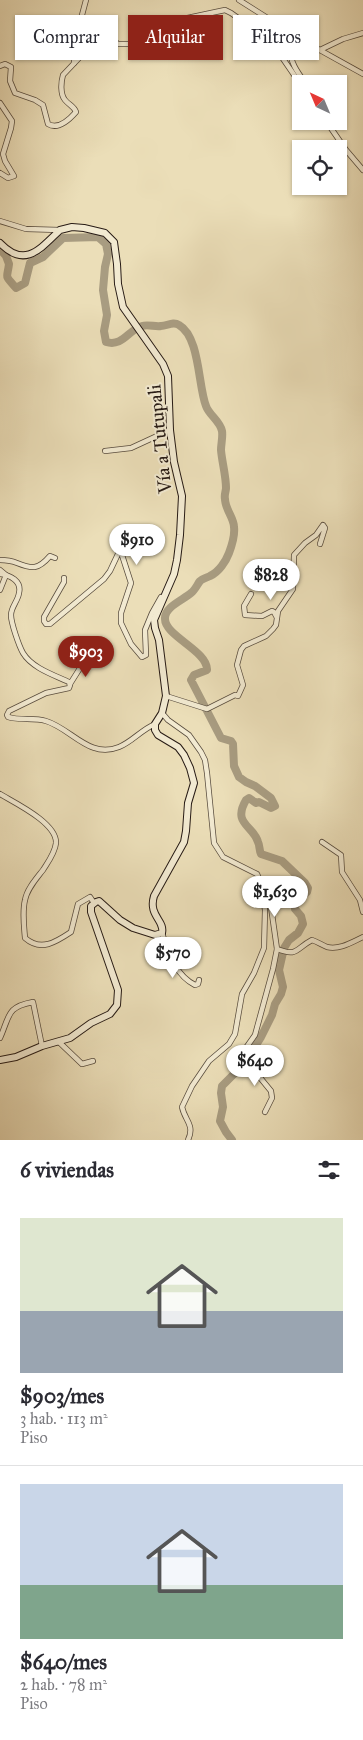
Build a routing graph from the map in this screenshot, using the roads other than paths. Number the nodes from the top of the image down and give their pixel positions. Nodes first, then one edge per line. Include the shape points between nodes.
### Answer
1 (86, 0) edge
2 (239, 0) edge
3 (262, 15) edge
4 (363, 33) edge
5 (320, 50) joint
6 (291, 60) edge
7 (74, 63) junction
8 (0, 66) edge
9 (363, 74) edge
10 (294, 75) edge
11 (299, 75) edge
12 (0, 103) edge
13 (332, 130) edge
14 (363, 170) edge
15 (0, 173) edge
16 (0, 221) edge
17 (60, 230) junction
18 (0, 244) edge
19 (170, 430) junction
20 (105, 451) dead end
21 (320, 544) dead end
22 (54, 558) dead end
23 (0, 560) edge
24 (0, 570) edge
25 (3, 574) edge
26 (64, 578) dead end
27 (0, 590) edge
28 (167, 591) junction
29 (251, 594) dead end
30 (277, 620) junction
31 (102, 661) dead end
32 (70, 684) junction
33 (166, 696) junction
34 (162, 714) junction
35 (155, 724) junction
36 (0, 794) edge
37 (322, 842) dead end
38 (261, 883) junction
39 (94, 903) junction
40 (363, 912) edge
41 (162, 933) junction
42 (363, 937) edge
43 (279, 950) junction
44 (199, 980) dead end
45 (0, 1038) edge
46 (59, 1042) junction
47 (42, 1046) junction
48 (0, 1060) edge
49 (94, 1061) dead end
50 (265, 1112) dead end
51 (186, 1140) edge

1 - 7 street via 74,45
2 - 3 street
4 - 5 street
5 - 9 street
6 - 11 street
7 - 8 street via 63,75 62,84 63,96 76,112 59,126 47,122 41,103 17,95 10,81 11,67
7 - 10 street via 96,33 103,33 118,44 138,44 169,24 222,10 265,37
12 - 15 street via 12,121 3,154 14,176 8,178
13 - 14 street
16 - 17 street via 26,229
17 - 18 street via 26,256 15,255
17 - 19 street, Vía a Tutupali via 84,228 105,233 114,242 123,307 168,376
19 - 20 street via 131,448
19 - 28 street, Vía a Tutupali via 182,505 177,560
21 - 30 street via 323,525 294,555 293,589 278,611
22 - 23 street via 50,556 43,564 34,567
24 - 25 street
25 - 27 street
25 - 32 street via 15,579 19,588 11,615 24,654
26 - 28 street via 44,617 46,624 104,579 122,552 132,583 120,613 121,623 131,644 142,657 146,655 145,630
28 - 33 street, Vía a Tutupali via 154,620
29 - 30 street via 244,606 245,614 262,616 272,611
30 - 33 street via 269,634 241,650 238,661 243,685 240,695 207,709
31 - 32 street via 87,657
32 - 35 street via 69,688 46,693 9,711 8,716 45,720 82,744 105,750 123,746
33 - 34 street, Vía a Tutupali
34 - 35 street, Vía a Tutupali
34 - 38 street via 189,734 205,760 216,849 223,857 257,874
35 - 41 street via 158,735 173,743 184,755 194,779 184,842 152,902
36 - 39 street via 44,822 55,834 54,852 25,899 25,938 38,946 54,943 71,932 78,904 90,896
37 - 40 street via 341,855 342,872 360,900
38 - 43 street via 269,893
38 - 51 street via 265,910 264,948 242,994 233,1040 209,1061 182,1107 192,1132
39 - 41 street via 103,903 133,928 155,935
39 - 46 street via 92,912 118,990 117,1005 110,1014
41 - 44 street via 173,963 184,979 195,985
42 - 43 street via 335,948 312,940 295,952
43 - 50 street via 255,1035 243,1052 271,1091 272,1098
45 - 47 street via 14,1008 32,1002
46 - 47 street
46 - 49 street via 82,1064
47 - 48 street

